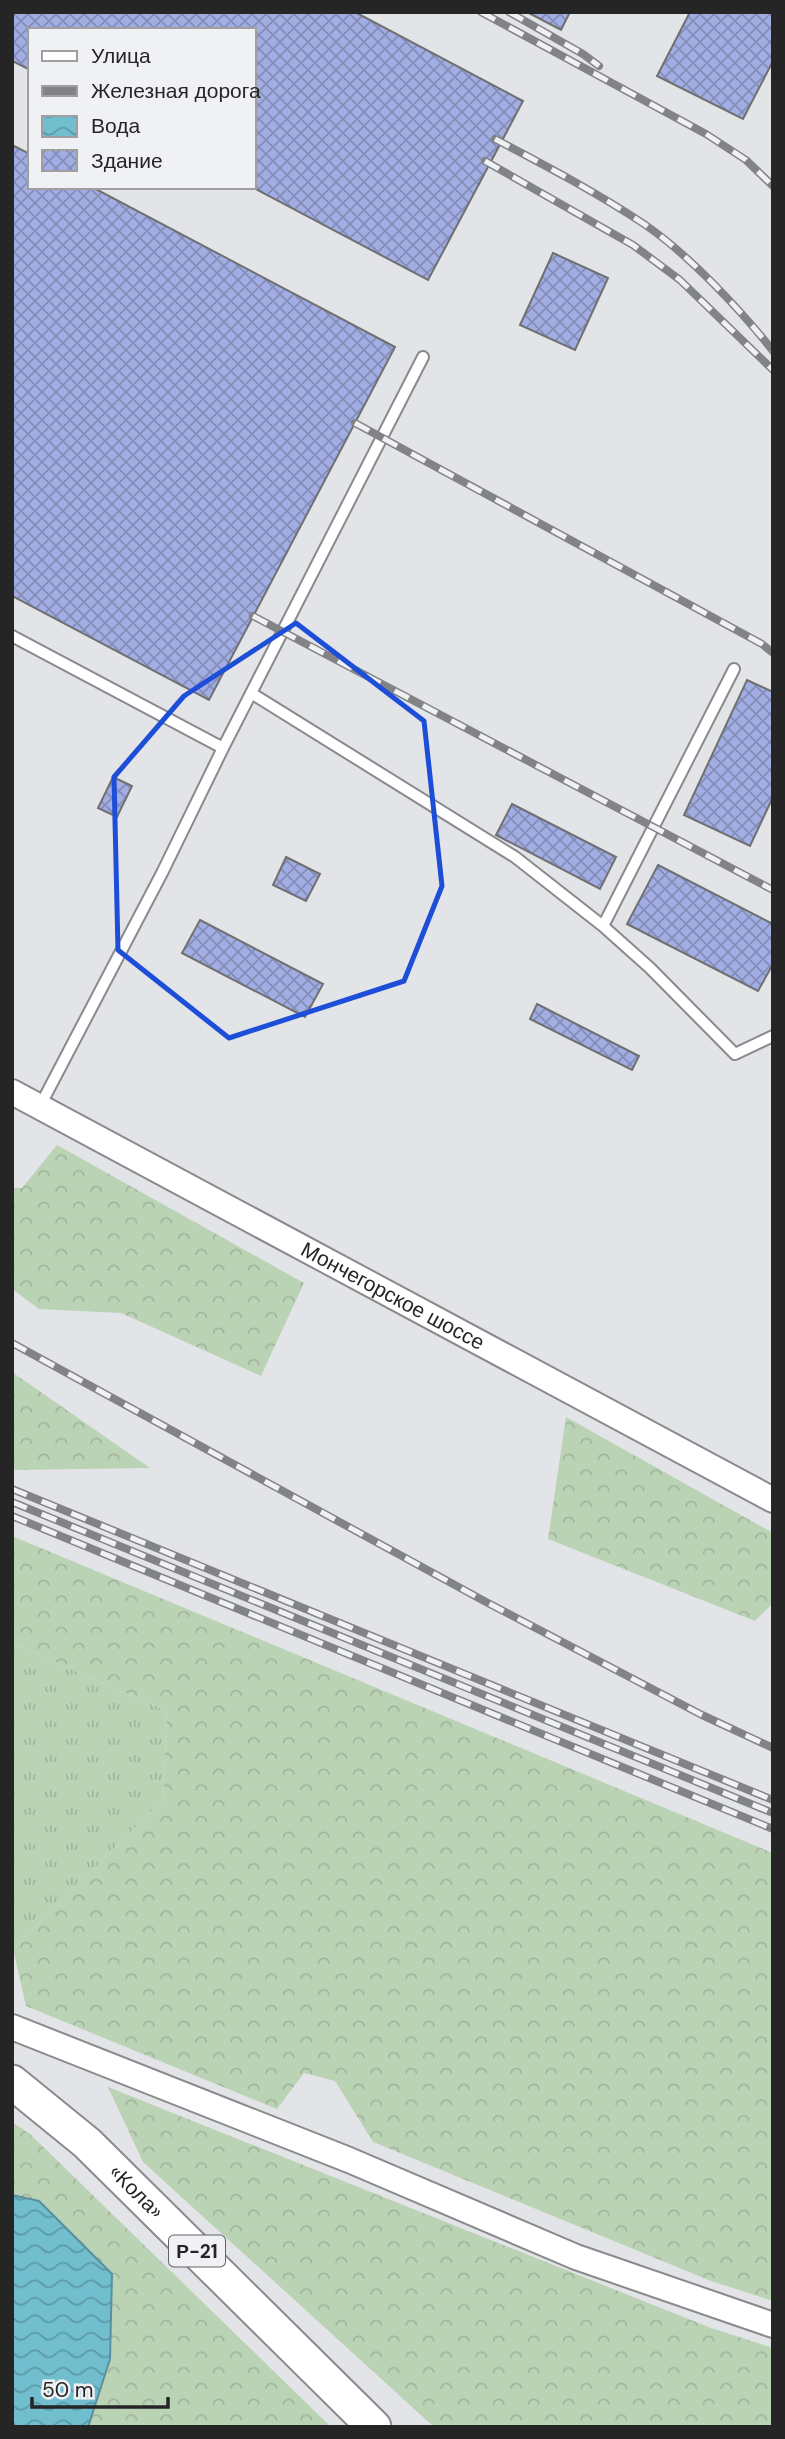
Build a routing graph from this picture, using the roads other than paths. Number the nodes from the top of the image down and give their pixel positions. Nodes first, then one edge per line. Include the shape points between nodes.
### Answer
1 (423, 357) dead end
2 (12, 636) edge
3 (734, 669) dead end
4 (251, 694) junction
5 (223, 748) junction
6 (603, 926) junction
7 (773, 1036) edge
8 (12, 1092) edge
9 (40, 1107) junction
10 (773, 1500) edge
11 (12, 2027) edge
12 (12, 2082) edge
13 (773, 2325) edge
14 (374, 2427) edge

1 - 4 lane
2 - 5 lane
3 - 6 lane
4 - 5 lane
4 - 6 lane via 515,857
5 - 9 lane
6 - 7 lane via 735,1054
8 - 9 street, Мончегорское шоссе
9 - 10 street, Мончегорское шоссе
11 - 13 street via 336,2155 576,2257
12 - 14 highway, «Кола» / Р-21 via 87,2143

